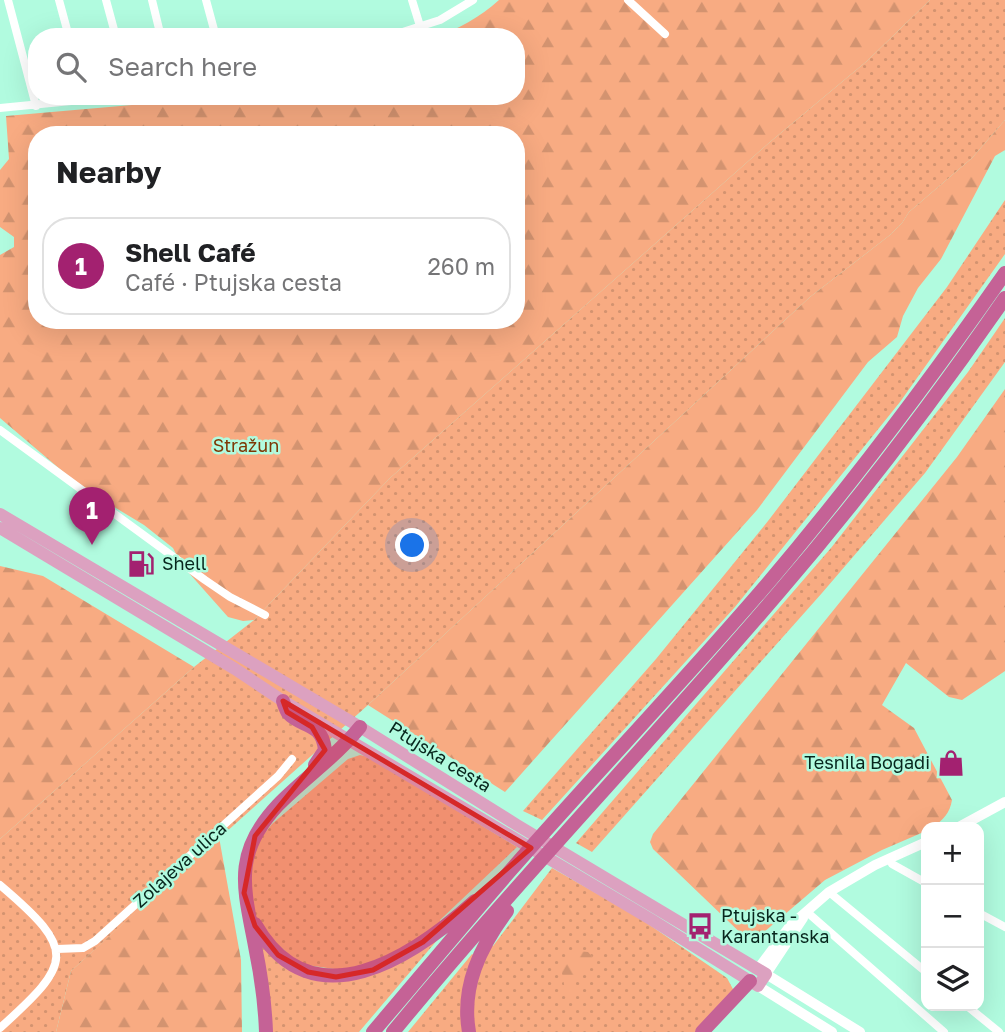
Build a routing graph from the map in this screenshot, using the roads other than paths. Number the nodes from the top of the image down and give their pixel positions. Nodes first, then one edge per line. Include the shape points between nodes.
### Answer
1 (8, 0) edge
2 (59, 0) edge
3 (106, 0) edge
4 (152, 0) edge
5 (208, 0) edge
6 (412, 0) edge
7 (473, 0) edge
8 (628, 0) edge
9 (420, 26) junction
10 (67, 28) edge
11 (114, 28) edge
12 (159, 28) edge
13 (214, 28) edge
14 (414, 28) edge
15 (665, 34) dead end
16 (28, 76) edge
17 (42, 105) edge
18 (36, 106) joint
19 (0, 108) edge
20 (1005, 273) edge
21 (1005, 298) edge
22 (0, 430) edge
23 (0, 514) edge
24 (0, 528) edge
25 (265, 615) dead end
26 (283, 701) junction
27 (360, 727) junction
28 (349, 741) junction
29 (292, 759) dead end
30 (305, 780) junction
31 (1005, 802) edge
32 (968, 822) edge
33 (513, 830) junction
34 (921, 844) edge
35 (889, 859) junction
36 (510, 871) junction
37 (522, 880) junction
38 (921, 880) edge
39 (0, 885) edge
40 (829, 892) junction
41 (248, 910) junction
42 (807, 912) junction
43 (984, 916) edge
44 (1005, 927) edge
45 (57, 949) junction
46 (921, 968) edge
47 (758, 978) junction
48 (973, 1011) edge
49 (0, 1028) edge
50 (266, 1032) edge
51 (373, 1032) edge
52 (393, 1032) edge
53 (469, 1032) edge
54 (702, 1032) edge
55 (714, 1032) edge
56 (832, 1032) edge
57 (860, 1032) edge
58 (944, 1032) edge
59 (999, 1032) edge

1 - 16 street
2 - 10 street
3 - 11 street
4 - 12 street
5 - 13 street
6 - 9 street
7 - 9 street
8 - 15 street
9 - 14 street
17 - 18 street
18 - 19 street
20 - 36 highway via 937,369 804,539
21 - 37 highway via 841,519
22 - 25 street via 230,597
23 - 27 main road, Ptujska cesta
24 - 26 main road, Ptujska cesta
26 - 28 main road, Ptujska cesta
26 - 30 highway via 287,712 312,727 324,742 324,750
27 - 28 highway
27 - 33 main road, Ptujska cesta
28 - 30 highway
28 - 33 main road, Ptujska cesta
29 - 45 street, Zolajeva ulica via 95,942 83,948
30 - 41 highway via 276,807 255,836 245,866
31 - 32 street
33 - 47 main road, Ptujska cesta
34 - 35 street
35 - 38 street
35 - 40 street
36 - 41 highway via 423,942 373,970 352,975 322,976 278,955
36 - 51 highway
37 - 52 highway
37 - 53 highway via 521,894 497,924 472,971 467,992
39 - 45 street via 43,925
40 - 42 street
40 - 46 street
41 - 50 highway via 265,998
42 - 47 street via 790,926
42 - 58 street
43 - 44 street
45 - 49 street via 53,973 39,993
47 - 54 highway
47 - 55 highway
47 - 56 main road, Ptujska cesta
47 - 57 main road, Ptujska cesta
48 - 59 street

